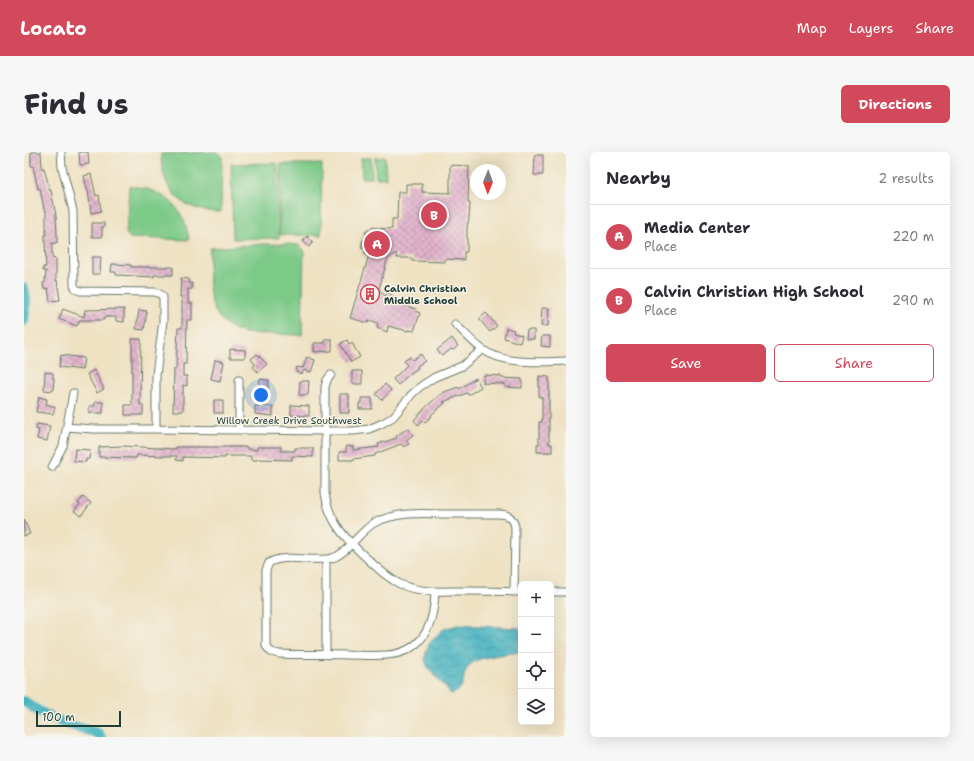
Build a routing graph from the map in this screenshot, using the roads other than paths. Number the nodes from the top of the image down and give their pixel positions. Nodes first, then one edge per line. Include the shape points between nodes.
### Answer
1 (61, 152) edge
2 (455, 324) dead end
3 (482, 350) junction
4 (566, 361) edge
5 (331, 375) dead end
6 (239, 380) dead end
7 (73, 393) dead end
8 (68, 426) junction
9 (156, 430) junction
10 (239, 430) junction
11 (325, 431) junction
12 (52, 467) dead end
13 (351, 543) junction
14 (326, 559) junction
15 (436, 591) junction
16 (518, 592) edge
17 (554, 592) edge
18 (566, 592) edge
19 (326, 654) junction

1 - 9 street via 62,167 74,216 76,289 155,292 162,297 163,321 156,376
2 - 3 street
3 - 4 street via 519,361
3 - 11 street, Willow Creek Drive Southwest via 462,366 421,386 397,413 383,423 363,430
5 - 11 street via 325,387
6 - 10 street
7 - 8 street
8 - 9 street, Willow Creek Drive Southwest
8 - 12 street via 63,446
9 - 10 street, Willow Creek Drive Southwest
10 - 11 street, Willow Creek Drive Southwest
11 - 13 street via 324,484 327,504 335,523
13 - 14 street via 340,555
13 - 15 street via 395,582 412,589
13 - 16 street via 372,525 397,515 505,514 512,518 515,527
14 - 19 street
14 - 19 street via 279,559 267,566 266,578 266,641 270,651 279,654
15 - 16 street
15 - 19 street via 431,624 421,639 410,647 386,655
17 - 18 street

